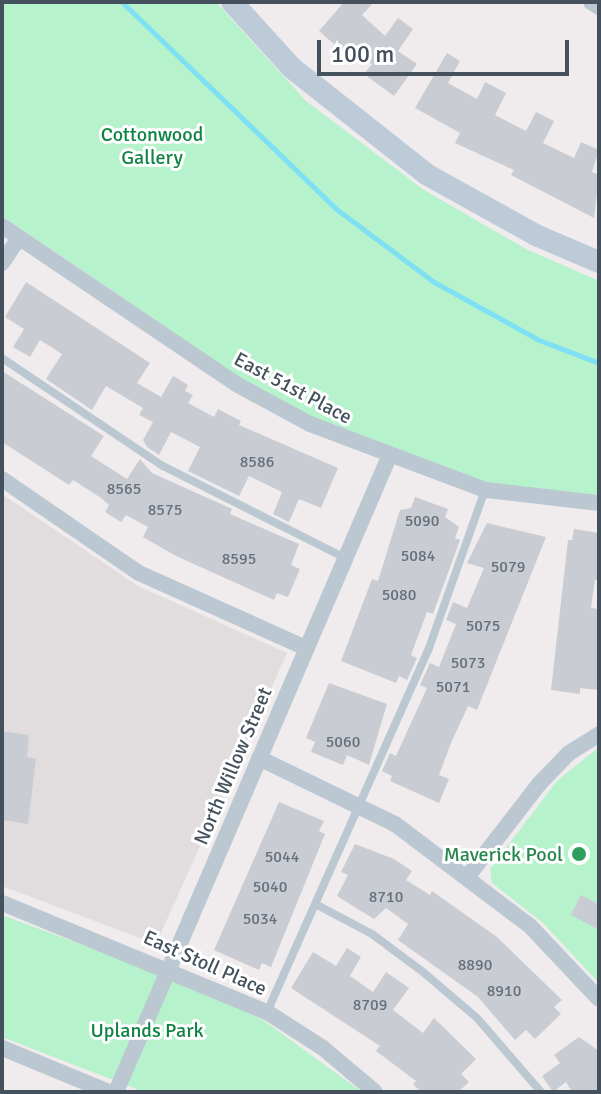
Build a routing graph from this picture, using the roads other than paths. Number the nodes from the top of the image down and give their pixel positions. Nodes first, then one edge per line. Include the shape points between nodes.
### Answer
1 (232, 2) edge
2 (591, 2) edge
3 (599, 7) edge
4 (2, 226) edge
5 (19, 238) junction
6 (599, 262) edge
7 (2, 263) edge
8 (2, 358) edge
9 (389, 457) junction
10 (2, 479) edge
11 (486, 490) junction
12 (599, 503) edge
13 (345, 558) junction
14 (306, 648) junction
15 (599, 734) edge
16 (259, 758) junction
17 (360, 805) junction
18 (468, 876) junction
19 (2, 903) edge
20 (319, 906) junction
21 (169, 968) junction
22 (599, 999) edge
23 (267, 1012) junction
24 (2, 1048) edge
25 (109, 1092) edge
26 (116, 1092) edge
27 (375, 1092) edge
28 (541, 1092) edge

1 - 6 street via 292,68 426,174 538,236
2 - 3 street
4 - 5 street, East 51st Place
5 - 7 street
5 - 9 street, East 51st Place via 236,384 310,424
8 - 13 lane via 163,466
9 - 11 street, East 51st Place
9 - 13 street, North Willow Street
10 - 14 street via 139,573
11 - 12 street, East 51st Place
11 - 17 lane via 429,648
13 - 14 street, North Willow Street
14 - 16 street, North Willow Street
15 - 18 street via 569,753 539,784
16 - 17 street
16 - 21 street, North Willow Street
17 - 18 street
17 - 20 lane
18 - 22 street via 530,926
19 - 21 street, East Stoll Place
20 - 23 lane
20 - 28 lane via 372,934 423,972 477,1018
21 - 23 street, East Stoll Place
21 - 26 street, North Willow Street
23 - 27 street, East Stoll Place via 323,1048
24 - 25 street

